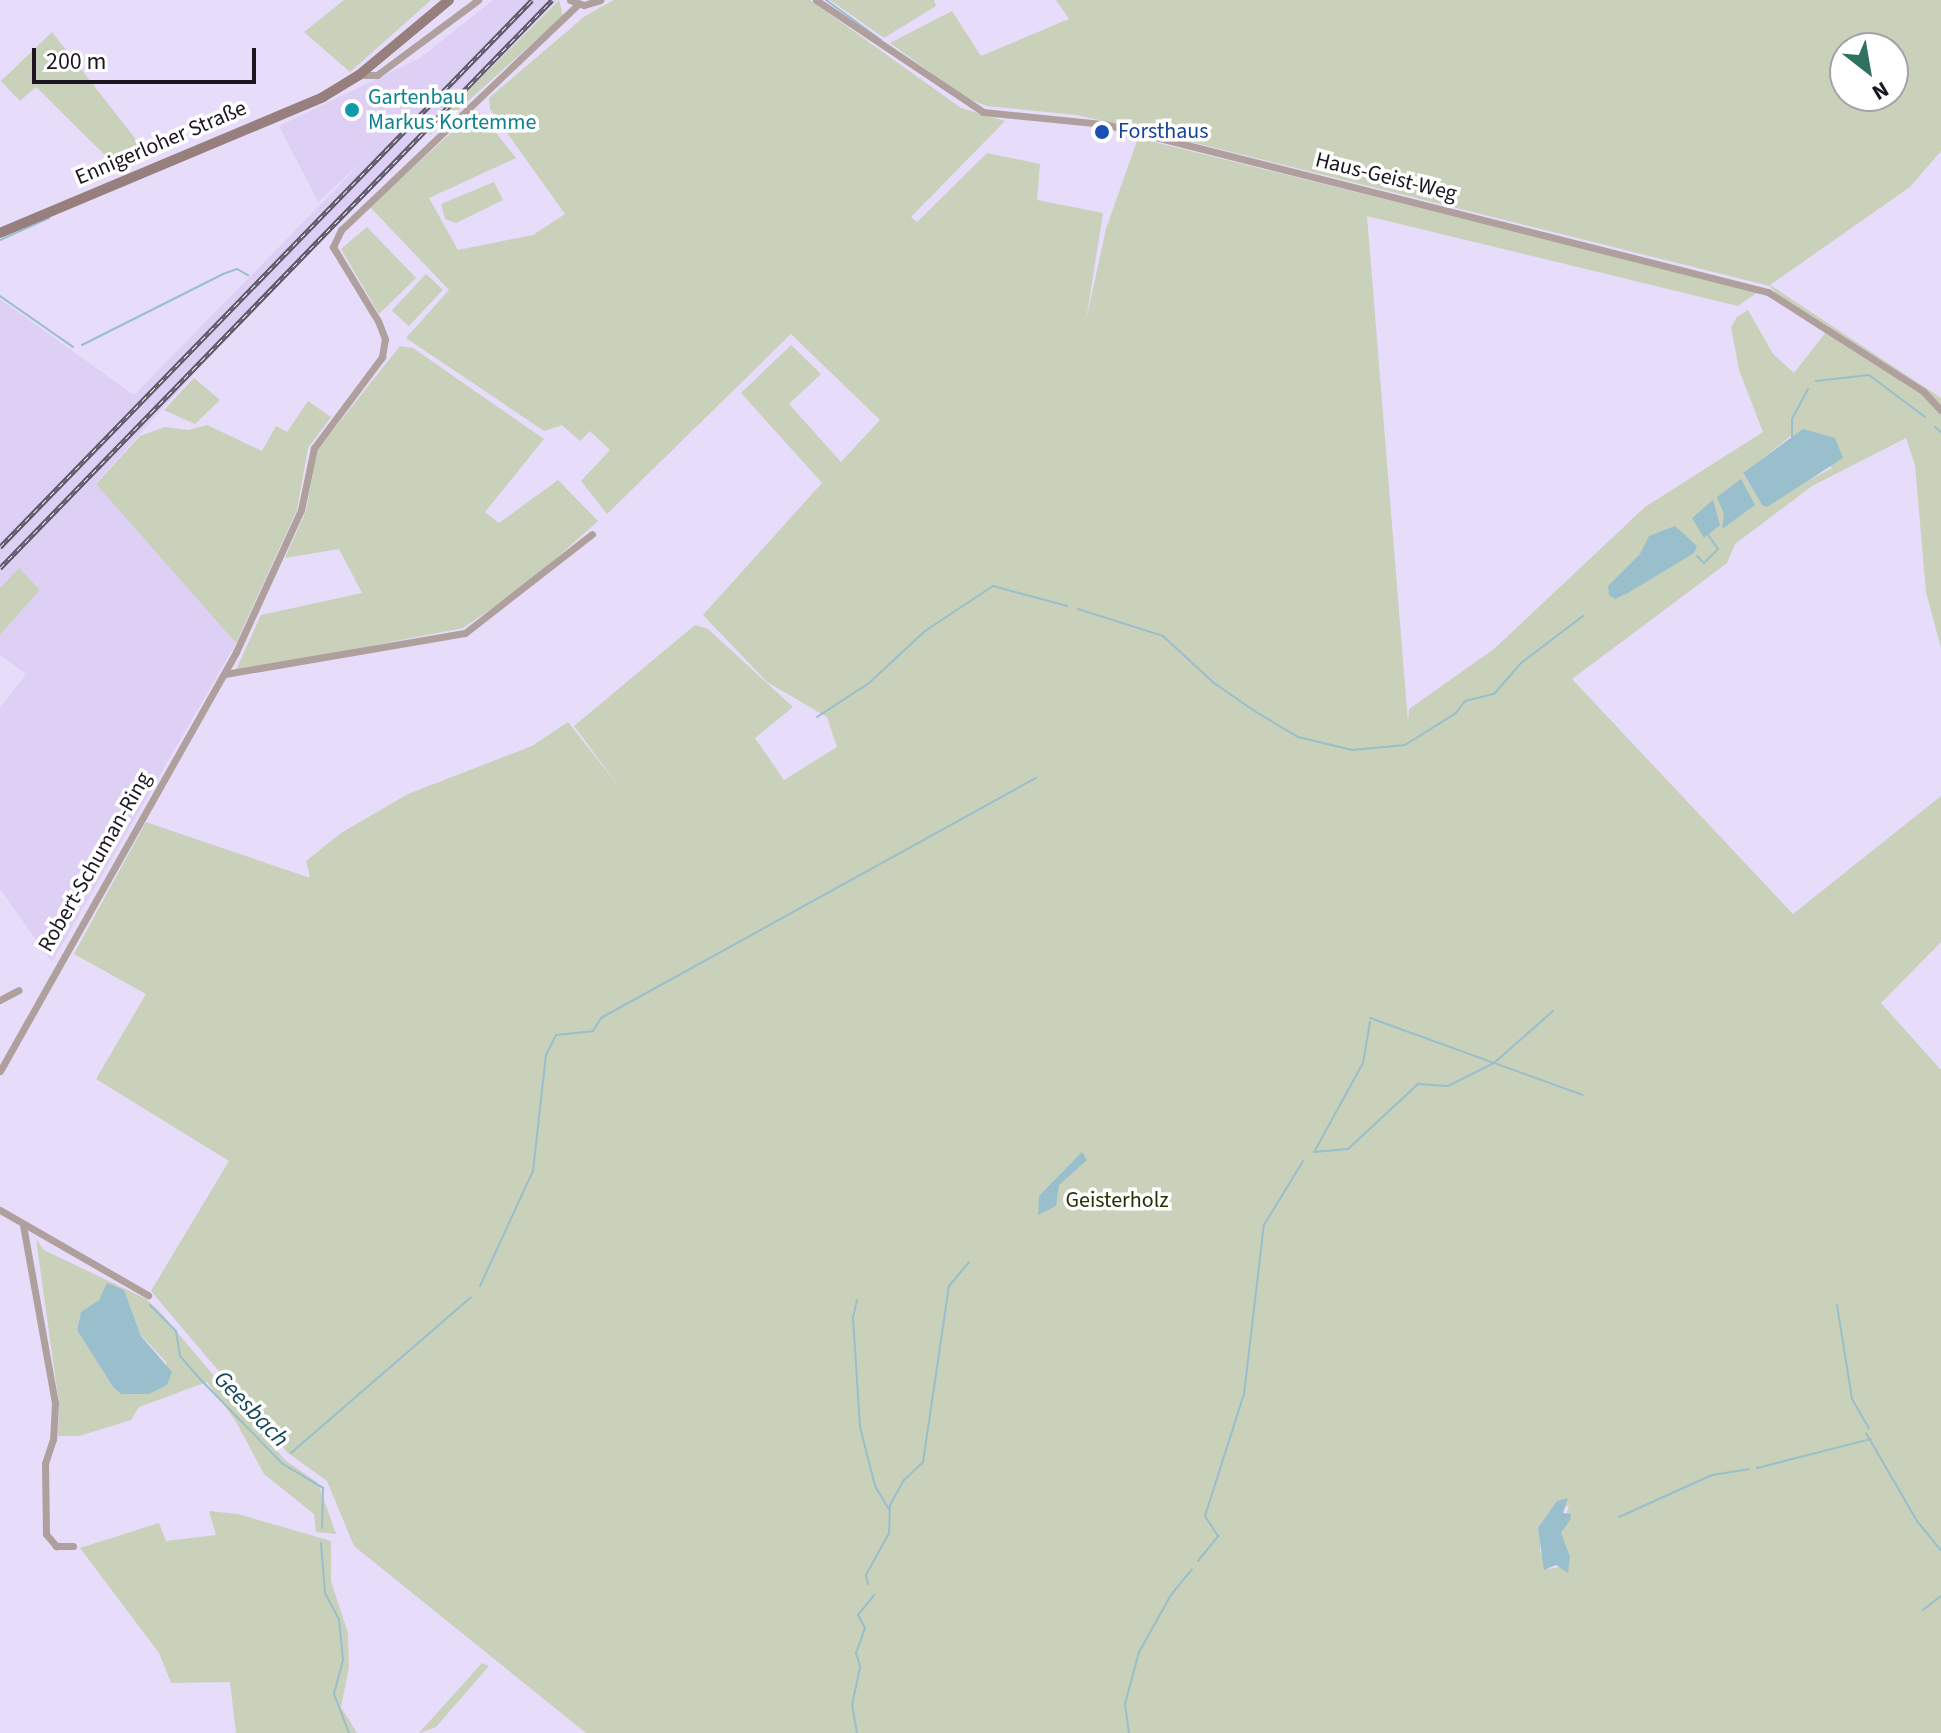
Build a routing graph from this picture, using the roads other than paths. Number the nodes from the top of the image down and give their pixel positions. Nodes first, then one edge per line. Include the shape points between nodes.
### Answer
1 (449, 0) edge
2 (478, 0) edge
3 (600, 0) edge
4 (816, 0) edge
5 (574, 2) edge
6 (359, 75) junction
7 (0, 233) edge
8 (1941, 410) edge
9 (592, 534) dead end
10 (225, 674) junction
11 (19, 990) dead end
12 (0, 1000) edge
13 (0, 1071) edge
14 (0, 1210) edge
15 (23, 1225) junction
16 (148, 1295) dead end
17 (73, 1546) dead end

1 - 6 main road, Ennigerloher Straße
2 - 6 street via 377,75
3 - 5 street
4 - 8 street, Haus-Geist-Weg via 983,112 1104,124 1768,292 1923,391
5 - 10 street, Robert-Schuman-Ring via 341,230 333,247 378,321 385,339 382,357 314,448 301,510
6 - 7 main road, Ennigerloher Straße via 323,97
9 - 10 street via 465,633
10 - 13 street, Robert-Schuman-Ring
11 - 12 street
14 - 15 street
15 - 16 street
15 - 17 street via 55,1403 45,1463 46,1534 56,1546

